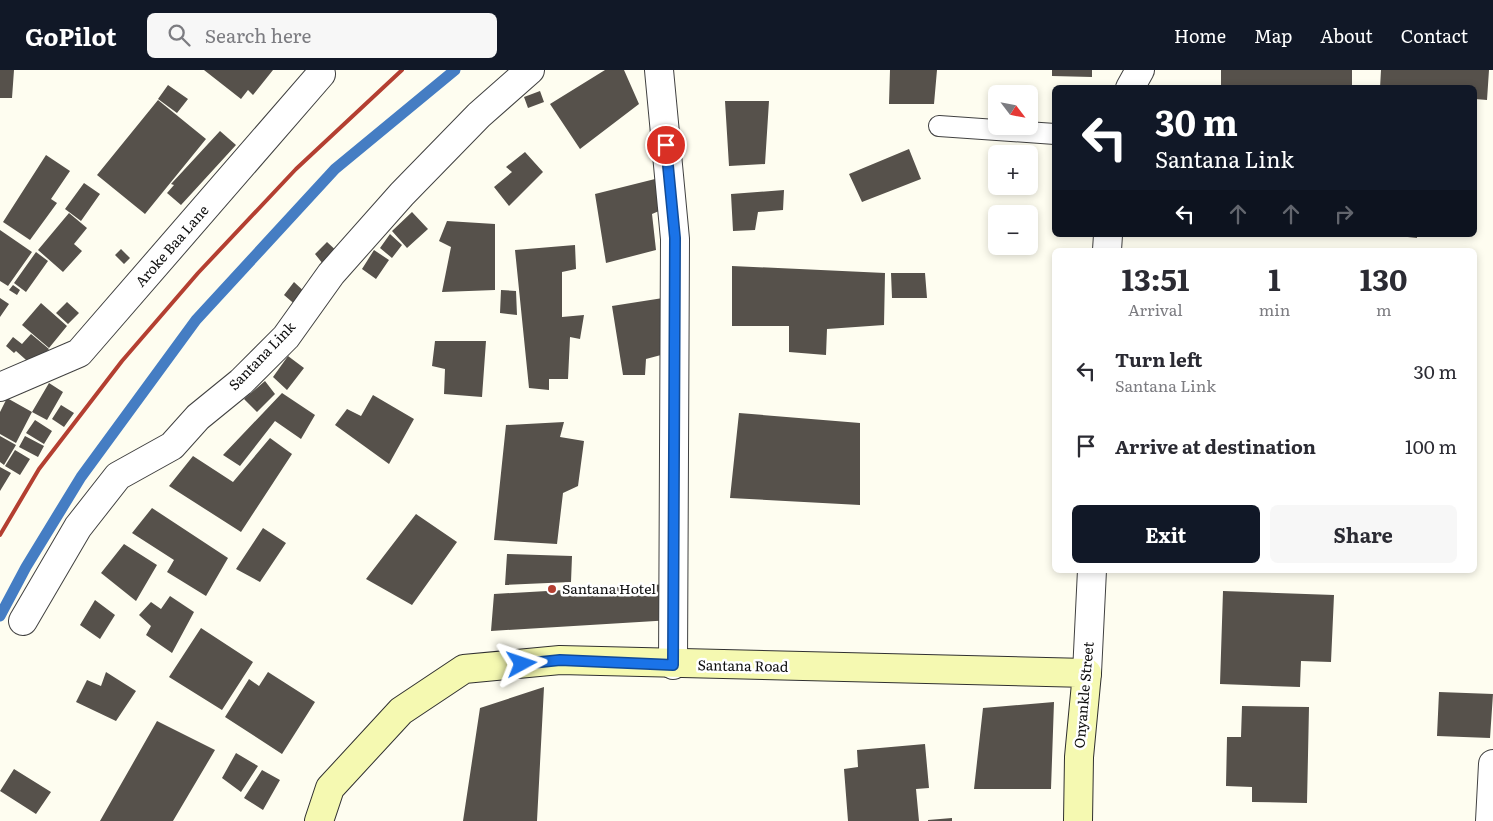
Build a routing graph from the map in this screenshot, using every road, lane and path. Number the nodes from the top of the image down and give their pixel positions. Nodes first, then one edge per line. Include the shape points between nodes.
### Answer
1 (530, 70) edge
2 (659, 70) edge
3 (1140, 70) edge
4 (321, 74) dead end
5 (1132, 85) edge
6 (939, 126) dead end
7 (1052, 134) edge
8 (0, 387) edge
9 (1092, 573) edge
10 (23, 621) dead end
11 (673, 665) junction
12 (1087, 674) junction
13 (1493, 764) edge
14 (319, 821) edge
15 (1078, 821) edge
16 (1490, 821) edge

1 - 10 street, Santana Link via 479,115 402,194 331,274 286,336 241,382 198,418 172,446 118,476 78,527
2 - 11 street via 675,238
3 - 5 street
4 - 8 street, Aroke Baa Lane via 79,353
6 - 7 lane
9 - 12 street, Onyankle Street
11 - 12 street, Santana Road
11 - 14 street, Santana Road via 560,660 464,669 401,711 330,788
12 - 15 street, Onyankle Street via 1079,757
13 - 16 street

